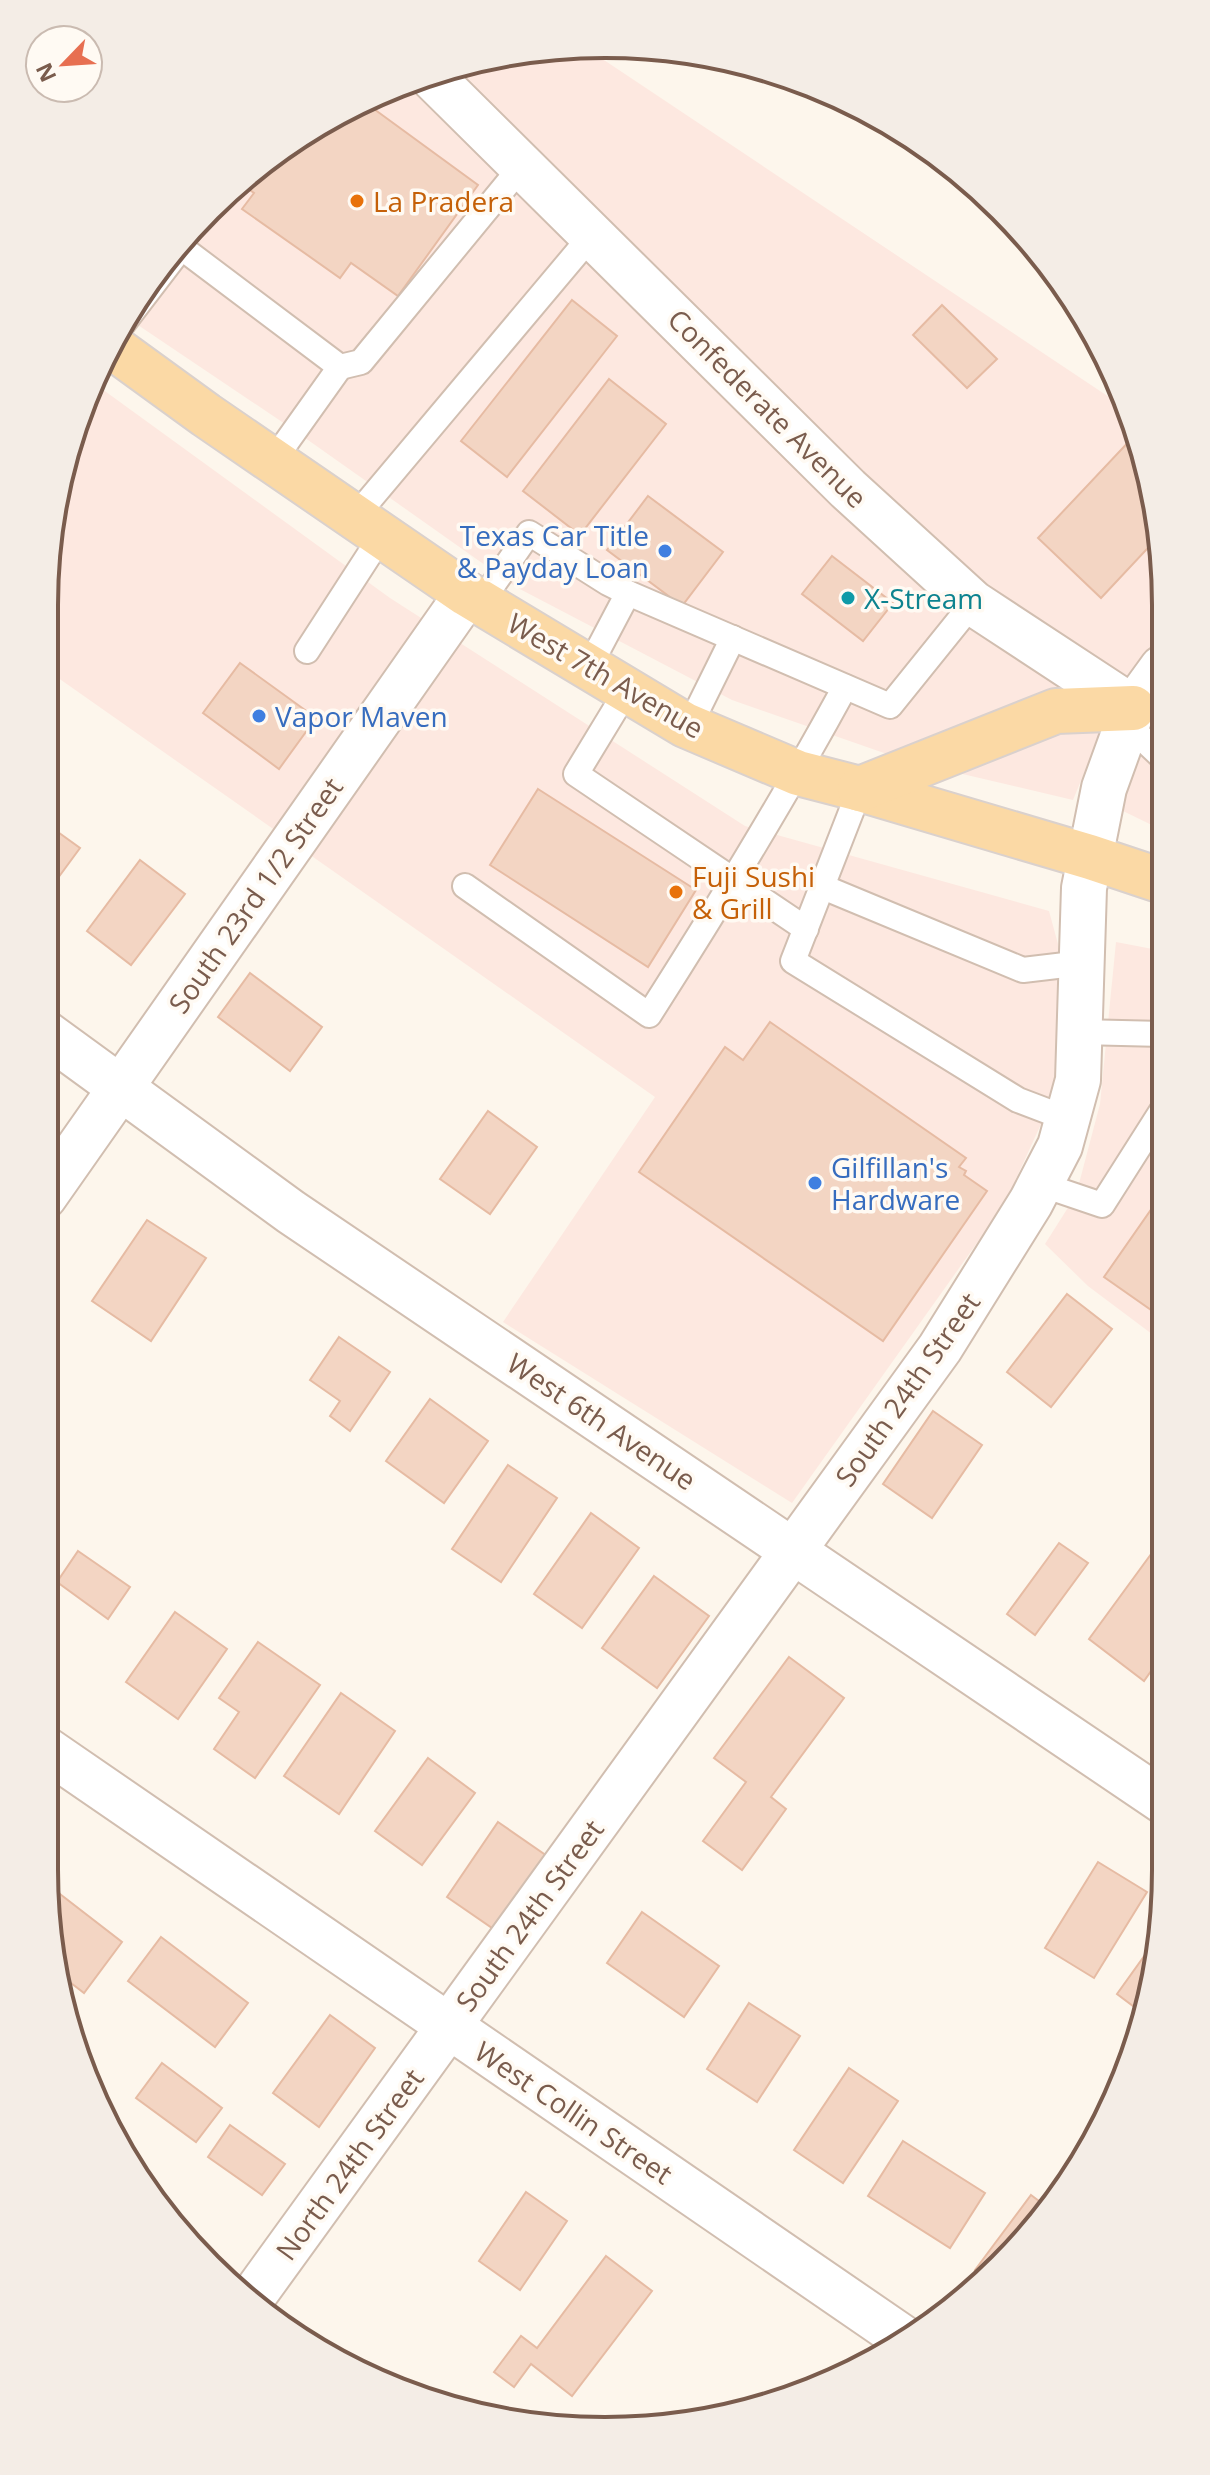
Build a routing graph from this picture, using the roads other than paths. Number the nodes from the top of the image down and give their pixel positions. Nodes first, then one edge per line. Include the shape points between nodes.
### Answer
1 (439, 84) edge
2 (522, 166) junction
3 (592, 235) junction
4 (187, 252) edge
5 (120, 352) edge
6 (340, 367) junction
7 (273, 461) junction
8 (368, 526) junction
9 (628, 593) junction
10 (474, 598) junction
11 (973, 603) junction
12 (733, 638) junction
13 (307, 651) dead end
14 (589, 667) junction
15 (1152, 683) edge
16 (845, 687) junction
17 (627, 690) junction
18 (1130, 716) junction
19 (689, 727) junction
20 (1152, 744) edge
21 (798, 773) junction
22 (860, 789) junction
23 (1090, 857) junction
24 (1152, 878) edge
25 (734, 881) junction
26 (465, 886) dead end
27 (823, 887) junction
28 (806, 929) junction
29 (1082, 963) junction
30 (1080, 1032) junction
31 (1152, 1034) edge
32 (58, 1042) edge
33 (119, 1087) junction
34 (1068, 1119) junction
35 (1152, 1126) edge
36 (58, 1176) edge
37 (1040, 1184) junction
38 (793, 1550) junction
39 (58, 1758) edge
40 (1152, 1794) edge
41 (449, 2026) junction
42 (257, 2291) edge
43 (896, 2333) edge

1 - 2 street, Confederate Avenue
2 - 3 street, Confederate Avenue
2 - 6 lane via 361,362
3 - 8 lane
3 - 11 street, Confederate Avenue via 848,489
4 - 6 lane
5 - 7 main road, West 7th Avenue
6 - 7 lane
7 - 8 main road, West 7th Avenue
8 - 10 main road, West 7th Avenue
8 - 13 lane
9 - 10 lane via 529,533
9 - 12 lane
9 - 14 lane
10 - 14 main road, West 7th Avenue
10 - 33 street, South 23rd 1/2 Street
11 - 16 lane via 890,706
11 - 18 street, Confederate Avenue
12 - 16 lane
12 - 19 lane
14 - 17 main road, West 7th Avenue
15 - 18 street, South 24th Street
16 - 21 lane
17 - 19 main road, West 7th Avenue
17 - 25 lane via 576,774
18 - 20 lane
18 - 22 main road via 1056,711
18 - 23 street, South 24th Street via 1104,788
19 - 21 main road, West 7th Avenue
21 - 22 main road, West 7th Avenue
21 - 25 lane
22 - 23 main road, West 7th Avenue
22 - 27 lane
23 - 24 main road, West 7th Avenue
23 - 29 street, South 24th Street
25 - 26 lane via 649,1015
25 - 28 lane
27 - 28 lane
27 - 29 lane via 1023,970
28 - 34 lane via 793,961 1018,1100
29 - 30 street, South 24th Street
30 - 31 lane
30 - 34 street, South 24th Street via 1078,1080
32 - 33 street, West 6th Avenue
33 - 36 street, South 23rd 1/2 Street
33 - 38 street, West 6th Avenue via 291,1212
34 - 37 street, South 24th Street
35 - 37 lane via 1102,1205
37 - 38 street, South 24th Street via 940,1348
38 - 40 street, West 6th Avenue
38 - 41 street, South 24th Street
39 - 41 street, West Collin Street
41 - 42 street, North 24th Street
41 - 43 street, West Collin Street

